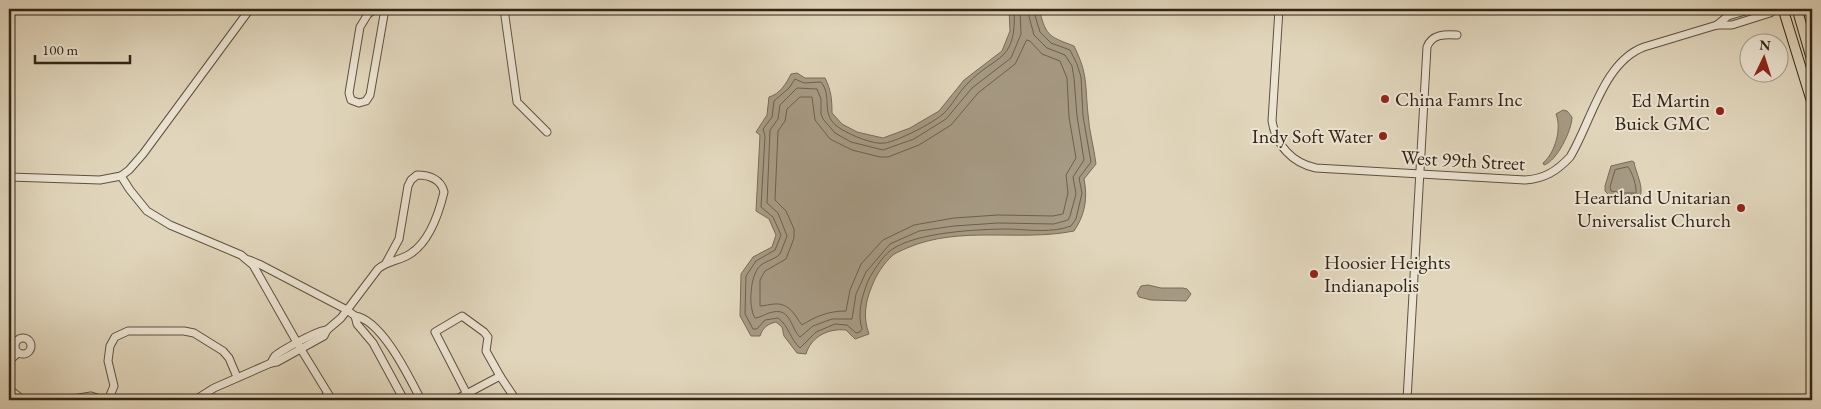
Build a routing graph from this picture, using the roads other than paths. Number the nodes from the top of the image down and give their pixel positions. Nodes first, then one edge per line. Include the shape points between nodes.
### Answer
1 (250, 9) edge
2 (375, 9) edge
3 (385, 9) edge
4 (504, 9) edge
5 (1279, 9) edge
6 (1752, 9) edge
7 (1774, 9) edge
8 (1784, 9) edge
9 (1797, 9) edge
10 (1717, 25) junction
11 (1457, 34) dead end
12 (1812, 61) edge
13 (1812, 103) edge
14 (547, 132) dead end
15 (1420, 175) junction
16 (121, 176) junction
17 (9, 177) edge
18 (246, 259) junction
19 (386, 263) junction
20 (347, 310) junction
21 (355, 316) junction
22 (299, 346) junction
23 (18, 352) dead end
24 (9, 361) edge
25 (500, 376) junction
26 (237, 377) junction
27 (9, 389) edge
28 (330, 397) edge
29 (469, 397) edge
30 (23, 400) edge
31 (66, 400) edge
32 (103, 400) edge
33 (108, 400) edge
34 (195, 400) edge
35 (321, 400) edge
36 (404, 400) edge
37 (421, 400) edge
38 (455, 400) edge
39 (516, 400) edge
40 (1407, 400) edge

1 - 16 street via 143,154
2 - 3 street via 360,27 349,93 351,100 359,103 370,95
4 - 14 street via 517,102
5 - 15 street, West 99th Street via 1272,116 1274,131 1286,151 1302,164 1316,168
6 - 10 street, West 99th Street via 1728,16
7 - 10 street, West 99th Street via 1732,25
8 - 13 main road
9 - 12 main road
10 - 15 street, West 99th Street via 1638,49 1622,61 1607,83 1570,157 1549,174 1525,180
11 - 15 street via 1439,36 1427,47
15 - 40 street
16 - 17 street via 100,180
16 - 18 street via 147,211 170,225
18 - 20 street via 262,264
18 - 22 street via 257,272
19 - 19 street via 410,254 429,232 444,192 432,178 417,175 410,182 399,238
19 - 20 street via 375,272
20 - 21 street
20 - 22 street via 324,336
21 - 36 street
21 - 37 street via 364,317 386,341
22 - 26 street via 277,362
22 - 28 street
23 - 24 street
25 - 29 street
25 - 29 street via 486,351 488,337 462,316 434,332
25 - 39 street
26 - 33 street via 223,351 194,334 128,330 115,338 110,346 108,361 114,386
26 - 34 street
27 - 30 street
28 - 35 street
29 - 38 street
31 - 32 street via 91,396

